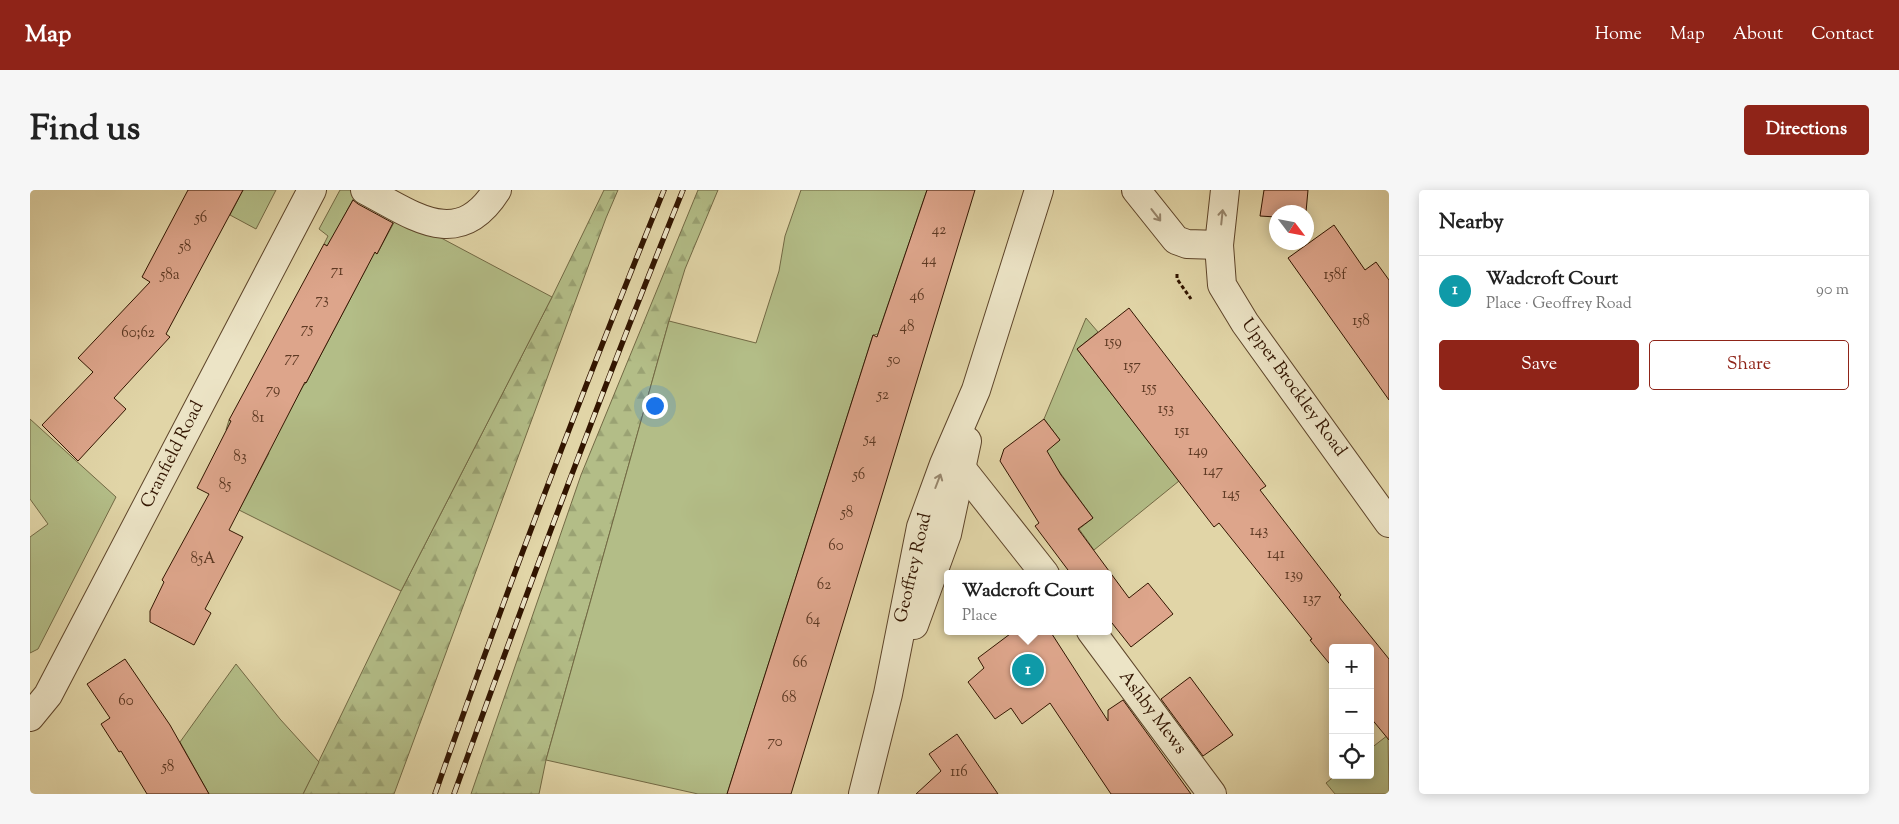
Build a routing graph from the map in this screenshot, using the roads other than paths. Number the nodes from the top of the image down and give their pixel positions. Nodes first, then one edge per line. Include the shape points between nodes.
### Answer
1 (312, 190) edge
2 (365, 190) edge
3 (498, 190) edge
4 (1039, 190) edge
5 (1136, 190) edge
6 (1226, 190) edge
7 (1219, 245) junction
8 (976, 390) junction
9 (962, 469) junction
10 (1389, 523) edge
11 (1042, 570) edge
12 (1094, 635) edge
13 (888, 694) junction
14 (30, 717) edge
15 (863, 794) edge
16 (1212, 794) edge

1 - 14 street, Cranfield Road via 48,696
2 - 3 street via 424,221 439,224 459,223 479,214
4 - 8 street, Geoffrey Road
5 -> 7 street via 1176,240 1187,244
7 -> 6 street, Upper Brockley Road
7 - 10 street, Upper Brockley Road via 1222,285 1245,323
8 - 9 street, Geoffrey Road
13 -> 8 street, Geoffrey Road via 919,534 944,464
9 - 11 street
9 - 13 street, Geoffrey Road via 943,549
12 - 16 street, Ashby Mews
13 - 15 street, Geoffrey Road

